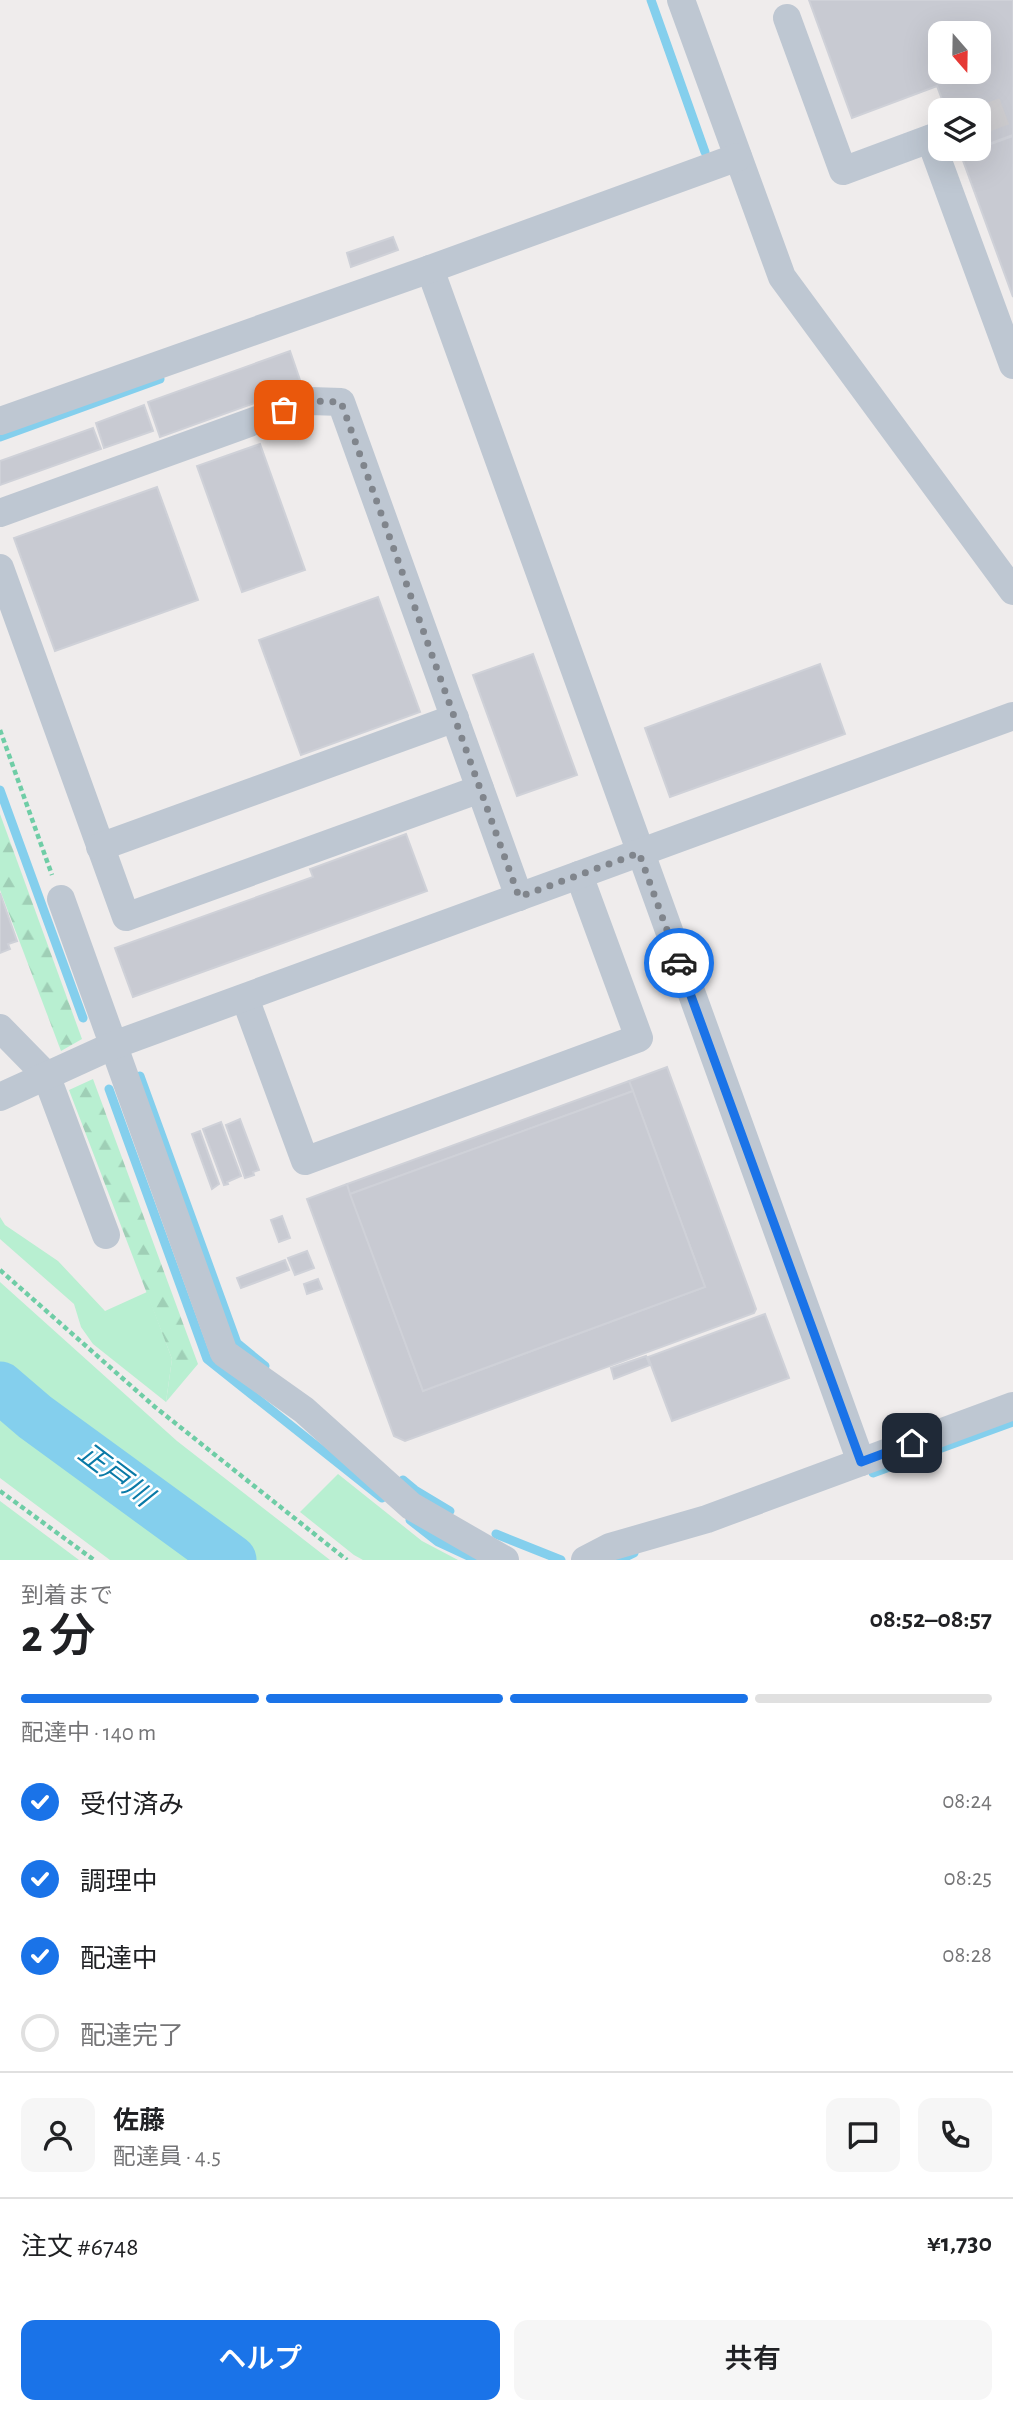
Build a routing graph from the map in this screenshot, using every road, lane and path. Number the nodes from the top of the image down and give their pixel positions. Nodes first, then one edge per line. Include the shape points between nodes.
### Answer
1 (681, 0) edge
2 (787, 18) dead end
3 (928, 140) edge
4 (738, 157) junction
5 (943, 161) edge
6 (430, 269) junction
7 (1013, 365) edge
8 (0, 421) edge
9 (0, 513) edge
10 (0, 568) edge
11 (1013, 591) edge
12 (1013, 716) edge
13 (455, 718) junction
14 (0, 730) edge
15 (480, 789) junction
16 (100, 846) junction
17 (639, 853) junction
18 (579, 875) junction
19 (519, 897) junction
20 (61, 899) joint
21 (245, 998) junction
22 (0, 1028) edge
23 (114, 1045) junction
24 (46, 1075) junction
25 (0, 1097) edge
26 (106, 1235) dead end
27 (0, 1270) edge
28 (1013, 1406) edge
29 (861, 1462) junction
30 (0, 1491) edge
31 (94, 1560) edge
32 (347, 1560) edge
33 (505, 1560) edge
34 (586, 1560) edge

1 - 4 street
2 - 3 street via 844,171
4 - 6 street
4 - 11 street via 782,277
5 - 7 street
6 - 8 street
6 - 17 street
9 - 13 street via 310,401 341,402
10 - 16 street
12 - 17 street
13 - 15 street
13 - 16 street
14 - 20 path
15 - 16 street via 126,917
15 - 19 street
17 - 18 street
17 - 29 street
18 - 19 street
18 - 21 street via 639,1038 305,1161
19 - 21 street
20 - 23 street
21 - 23 street
22 - 24 street
23 - 24 street
23 - 33 street via 225,1353 304,1410 411,1506
24 - 25 street
24 - 26 street
27 - 32 path via 155,1407
28 - 29 street
29 - 34 street via 707,1519 610,1547
30 - 31 path

